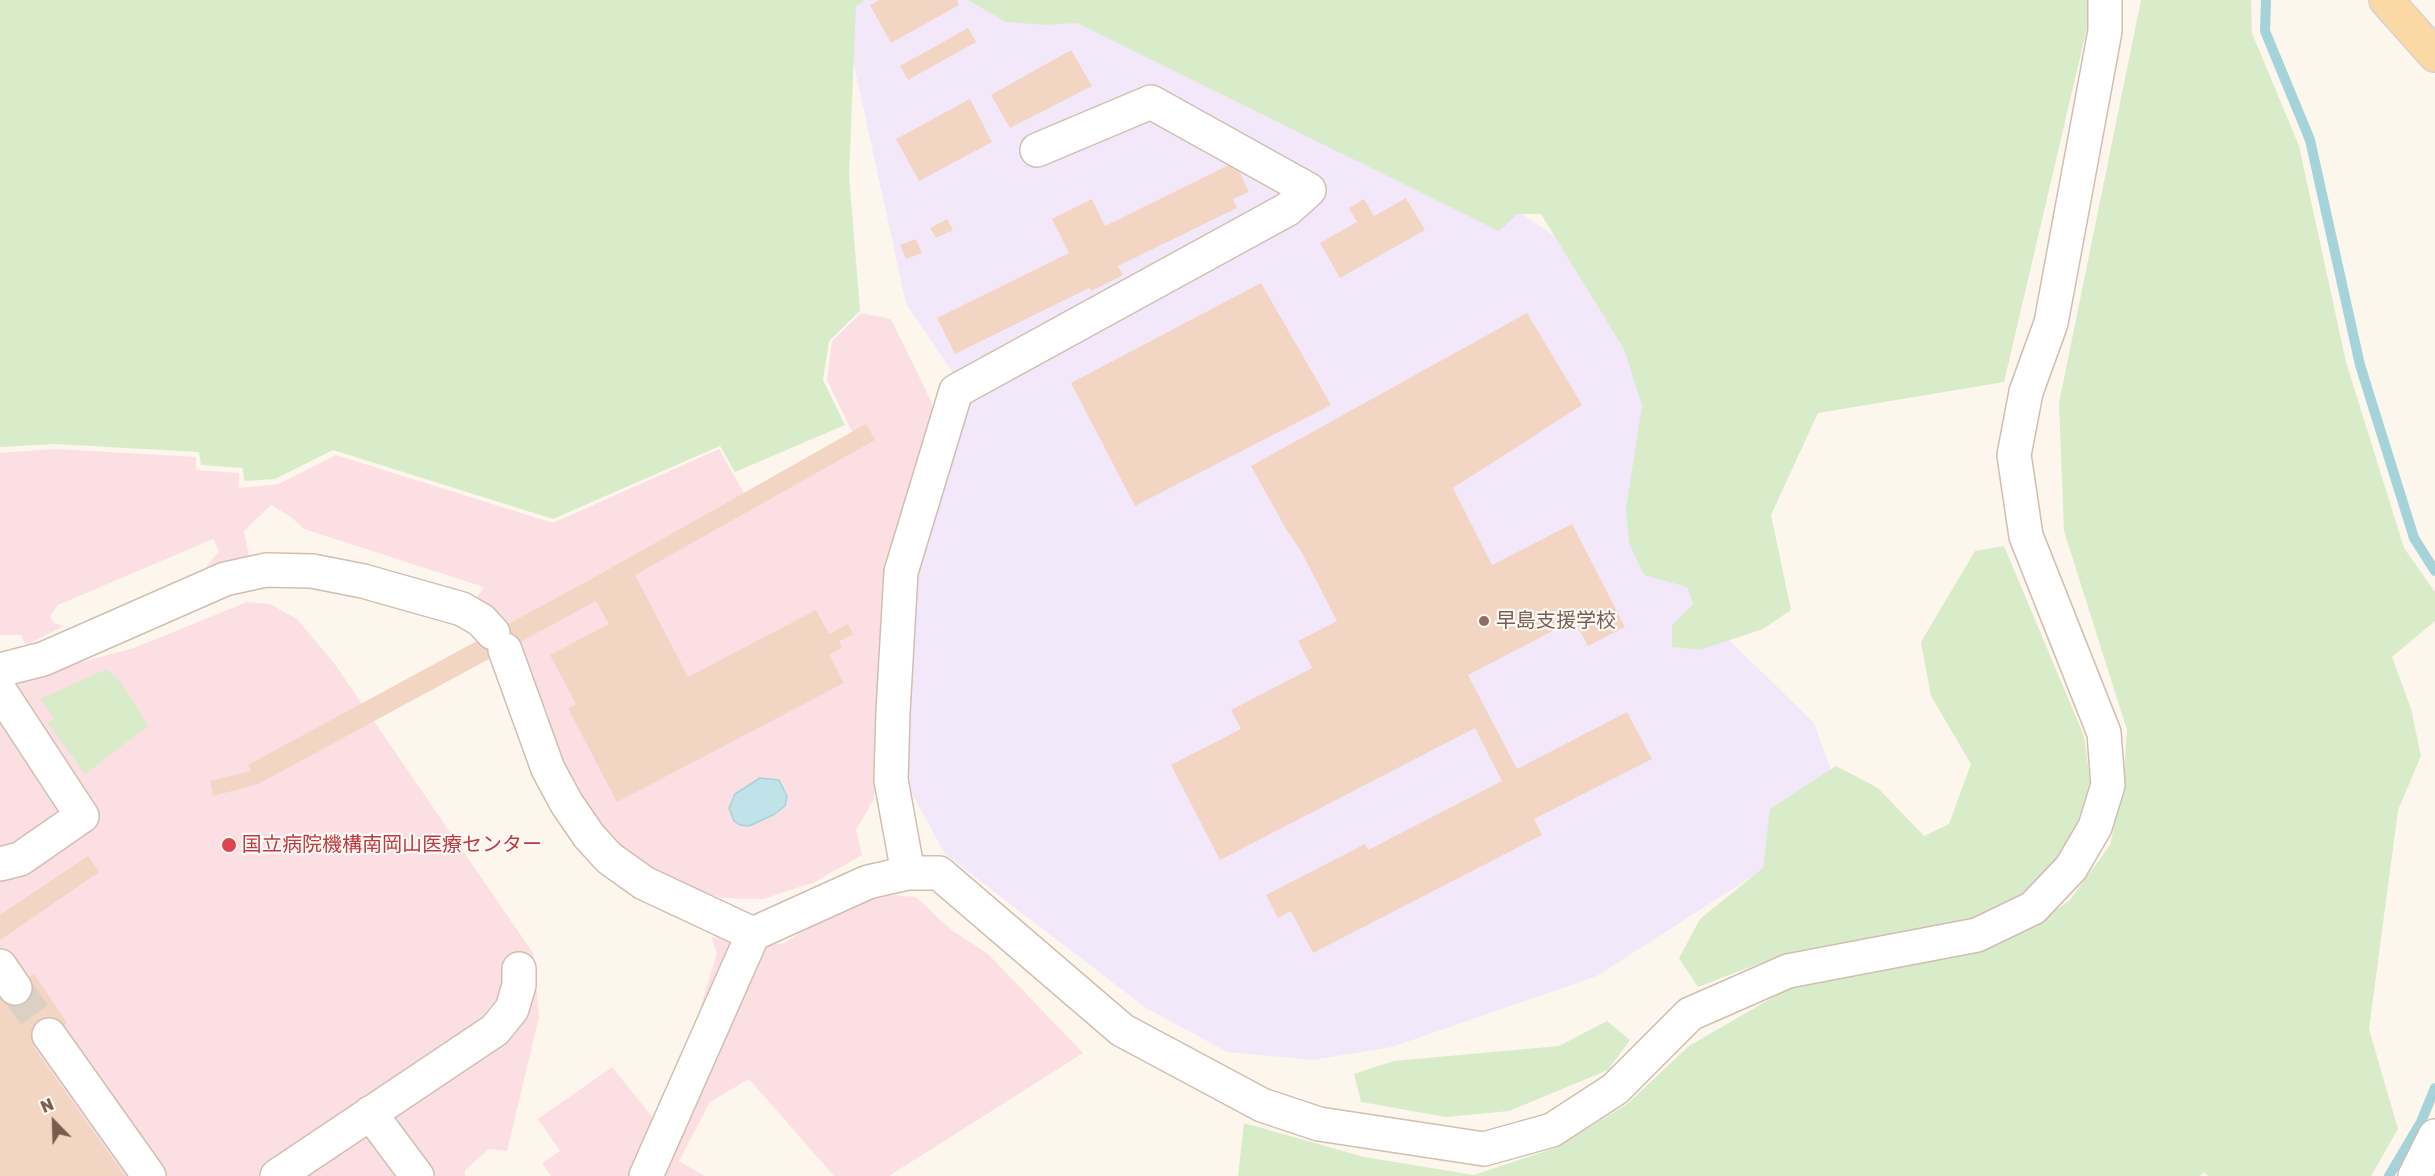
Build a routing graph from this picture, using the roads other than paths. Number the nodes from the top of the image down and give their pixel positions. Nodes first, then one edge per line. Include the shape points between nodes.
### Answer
1 (2105, 0) edge
2 (2386, 0) edge
3 (2435, 55) edge
4 (1037, 150) dead end
5 (0, 670) edge
6 (0, 691) edge
7 (0, 864) edge
8 (908, 873) junction
9 (753, 934) junction
10 (519, 969) dead end
11 (50, 1035) tunnel mouth
12 (370, 1113) junction
13 (2435, 1136) edge
14 (149, 1176) edge
15 (277, 1176) edge
16 (417, 1176) edge
17 (646, 1176) edge
18 (2415, 1176) edge

1 - 8 street via 2105,31 2051,323 2026,392 2014,455 2026,536 2104,733 2108,785 2095,827 2071,868 2033,908 1977,935 1788,971 1690,1014 1615,1089 1552,1130 1484,1149 1319,1124 1262,1105 1122,1030 939,873
2 - 3 main road
4 - 8 street via 1151,102 1309,190 1288,209 956,391 901,572 891,780
5 - 9 street via 43,659 225,579 266,570 312,571 363,581 462,609 482,620 499,642 548,769 589,836 609,858 644,883
6 - 7 street via 81,816 20,859
8 - 9 street via 867,882
9 - 17 street
10 - 12 street via 512,1009 495,1030
11 - 14 street
12 - 15 street
12 - 16 street
13 - 18 street

